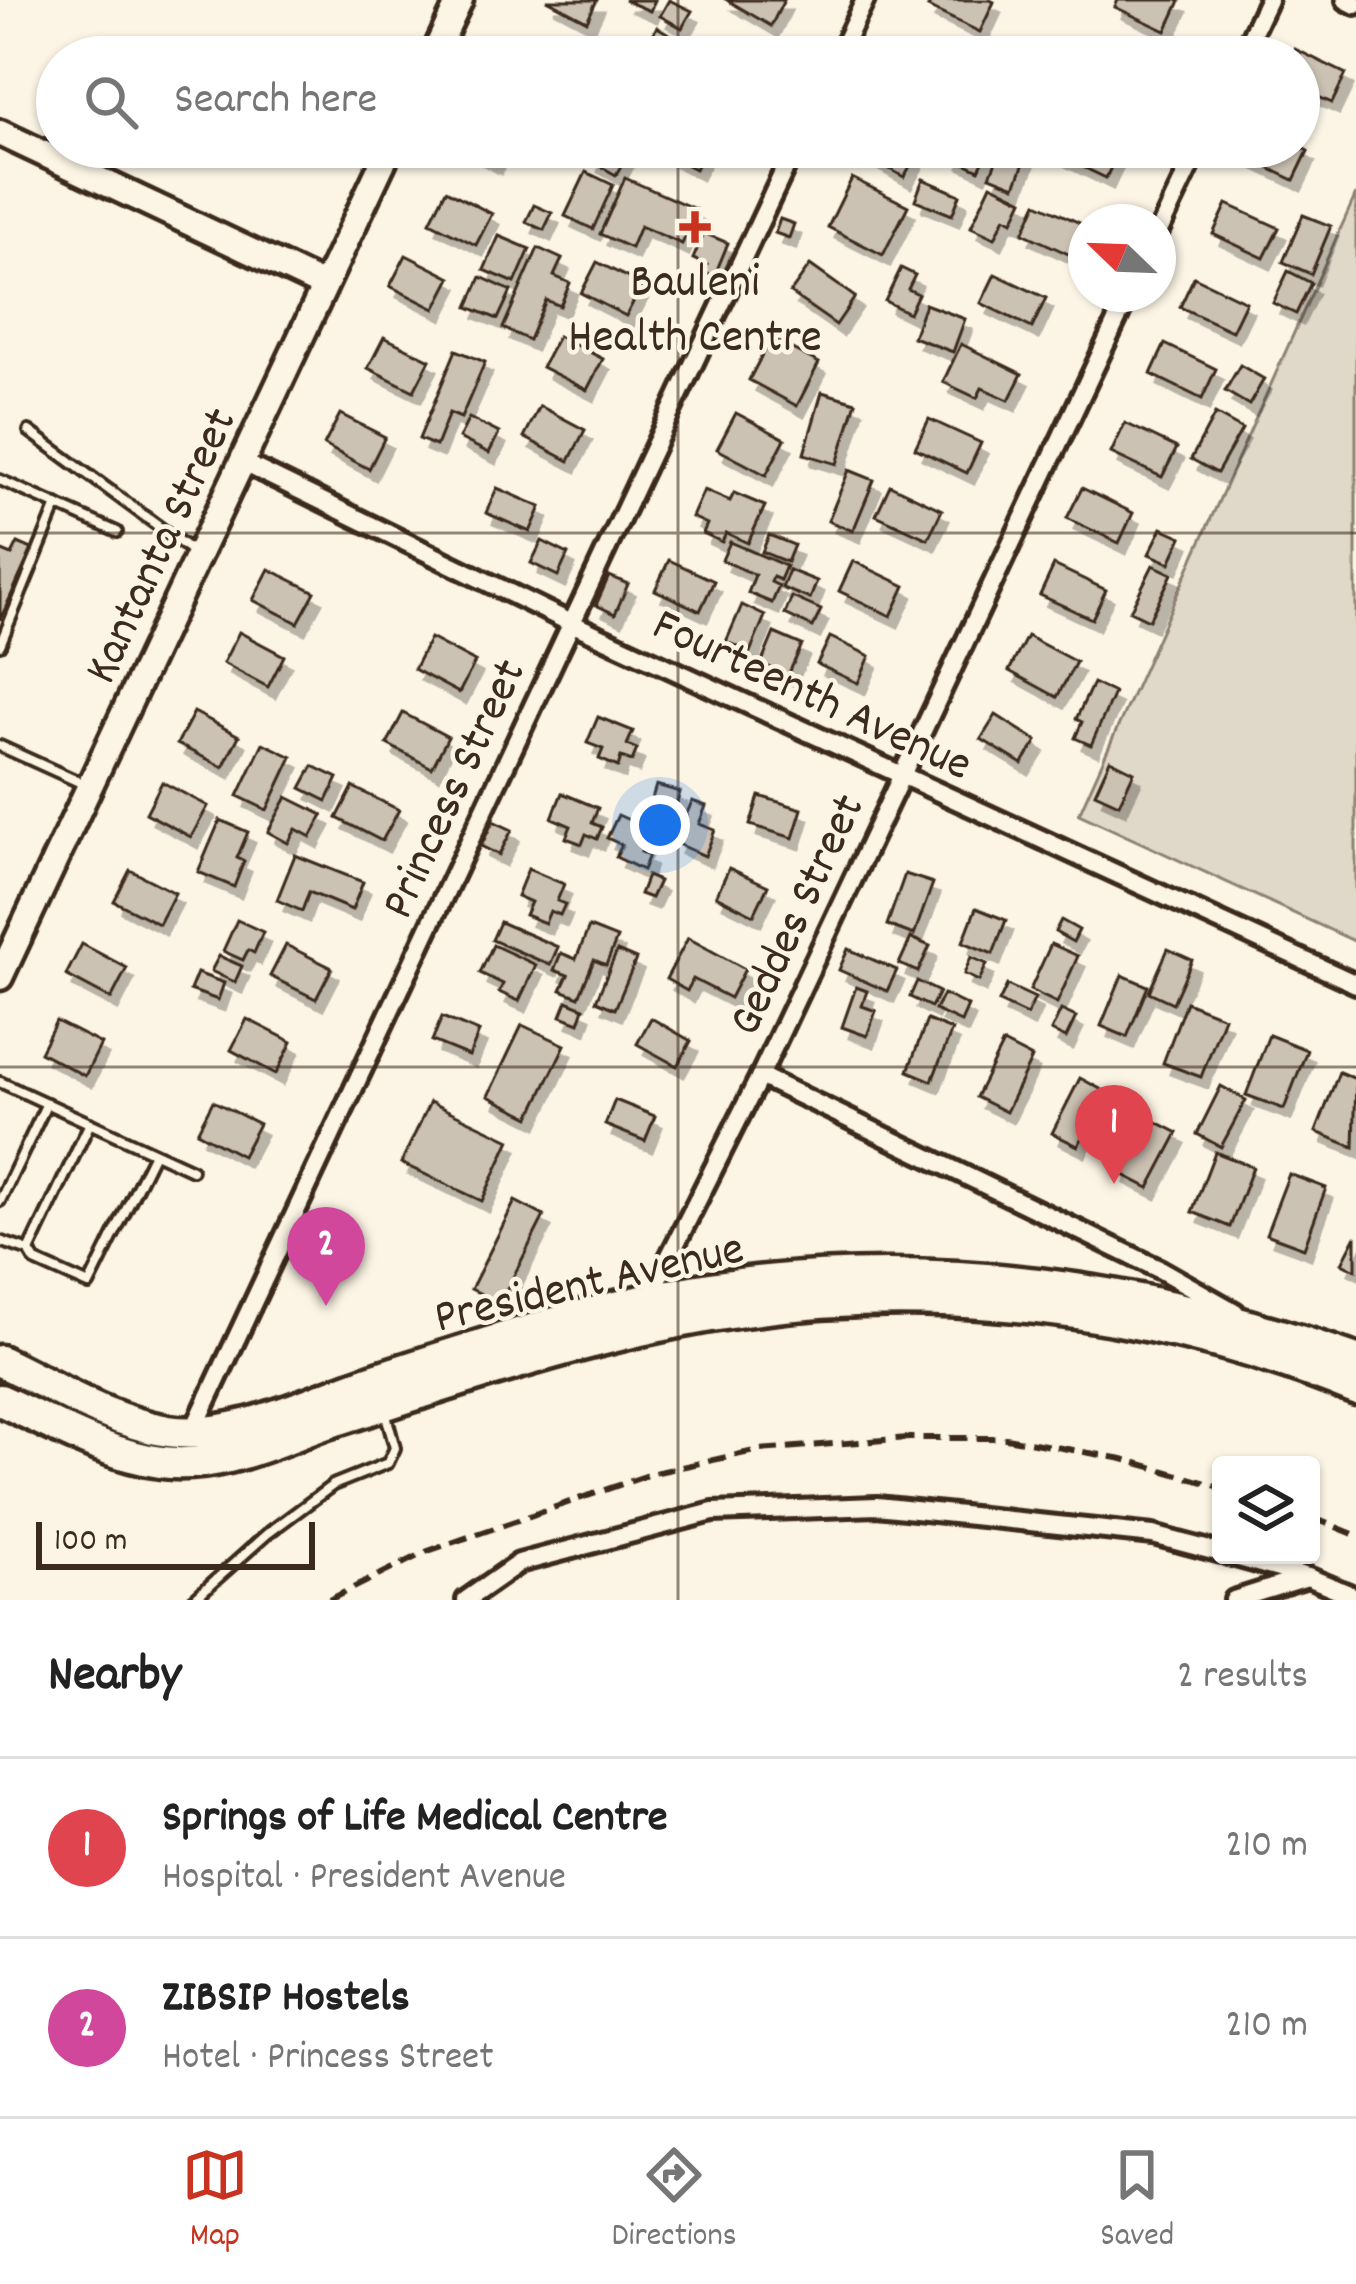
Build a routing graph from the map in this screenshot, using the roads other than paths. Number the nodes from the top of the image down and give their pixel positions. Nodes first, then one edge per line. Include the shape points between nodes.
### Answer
1 (460, 0) edge
2 (865, 0) edge
3 (1268, 0) edge
4 (1346, 0) edge
5 (1356, 5) edge
6 (443, 36) edge
7 (848, 36) edge
8 (1251, 36) edge
9 (0, 133) edge
10 (36, 150) edge
11 (74, 168) edge
12 (380, 168) edge
13 (786, 168) edge
14 (1189, 168) edge
15 (1172, 204) edge
16 (324, 286) junction
17 (1120, 312) edge
18 (29, 431) dead end
19 (242, 462) junction
20 (0, 480) edge
21 (57, 506) junction
22 (117, 532) dead end
23 (198, 556) junction
24 (571, 622) junction
25 (0, 645) edge
26 (0, 746) edge
27 (901, 774) junction
28 (90, 786) junction
29 (0, 977) edge
30 (1356, 984) edge
31 (760, 1076) junction
32 (0, 1082) edge
33 (47, 1103) junction
34 (90, 1124) junction
35 (154, 1153) junction
36 (192, 1170) dead end
37 (0, 1201) edge
38 (0, 1241) edge
39 (28, 1251) junction
40 (646, 1302) junction
41 (1262, 1327) junction
42 (1356, 1360) edge
43 (0, 1361) edge
44 (1356, 1389) edge
45 (0, 1400) edge
46 (384, 1406) junction
47 (127, 1419) junction
48 (192, 1432) junction
49 (114, 1450) junction
50 (184, 1463) junction
51 (1212, 1551) edge
52 (1261, 1564) edge
53 (1308, 1577) junction
54 (1356, 1597) edge
55 (193, 1600) edge
56 (466, 1600) edge
57 (1234, 1600) edge

1 - 6 street
2 - 7 street
3 - 8 street
4 - 5 street
9 - 10 street
11 - 16 street
12 - 16 street, Kantanta Street
13 - 24 street, Princess Street
14 - 15 street
16 - 19 street, Kantanta Street
17 - 27 street, Geddes Street
18 - 23 lane
19 - 23 street, Kantanta Street
19 - 24 street, Fourteenth Avenue
20 - 21 lane
21 - 22 lane
21 - 25 lane
23 - 28 street, Kantanta Street
24 - 27 street, Fourteenth Avenue
24 - 48 street, Princess Street
26 - 28 lane
27 - 30 street, Fourteenth Avenue
27 - 31 street, Geddes Street
28 - 29 street, Kantanta Street
31 - 40 street, Geddes Street
31 - 41 street
32 - 33 lane
33 - 34 lane
33 - 37 lane
34 - 35 lane
34 - 39 lane
35 - 36 lane
35 - 39 lane via 89,1285
38 - 39 lane
40 - 41 highway, President Avenue via 754,1282 921,1274 1142,1299
40 - 48 highway, President Avenue via 230,1428
41 - 42 highway, President Avenue
43 - 47 highway, President Avenue
44 - 46 highway, President Avenue via 1254,1352 1137,1325 921,1300 758,1308 642,1330
45 - 49 highway, President Avenue
46 - 50 highway, President Avenue via 246,1453
46 - 55 lane via 395,1448 388,1463 333,1485
47 - 48 highway, President Avenue
47 - 49 highway
48 - 50 street, Princess Street
49 - 50 highway, President Avenue
51 - 56 street via 1153,1534 877,1506 713,1513 519,1563
52 - 53 street
53 - 54 street
53 - 57 street

